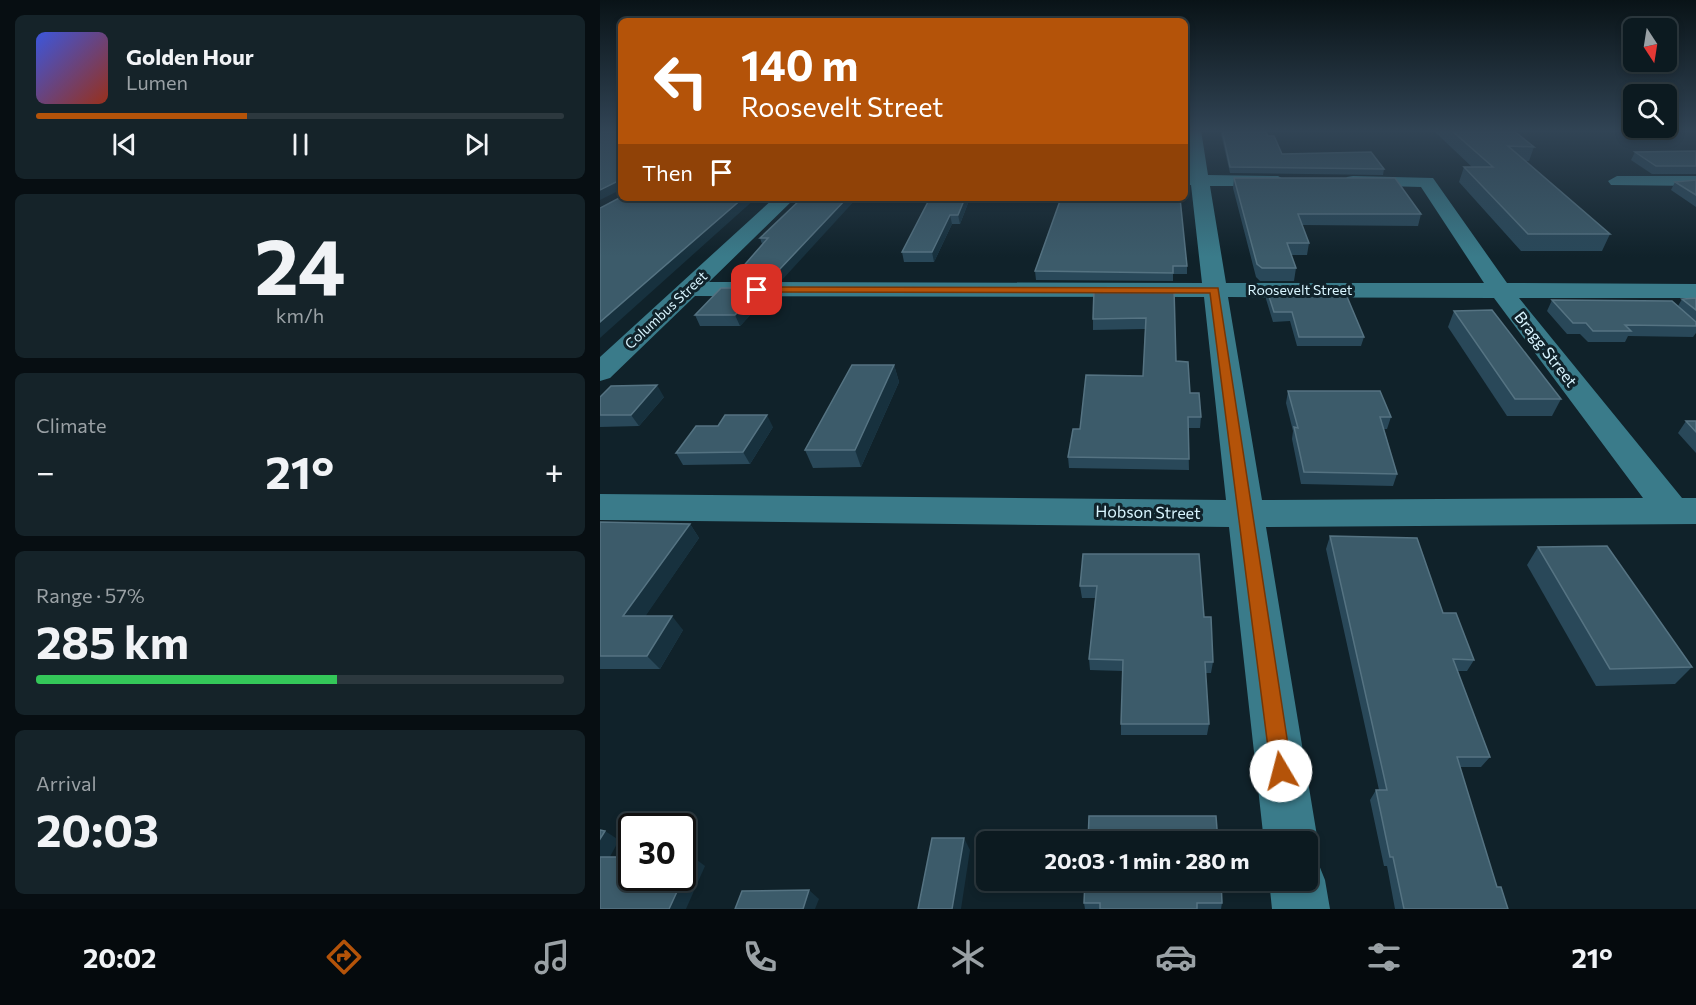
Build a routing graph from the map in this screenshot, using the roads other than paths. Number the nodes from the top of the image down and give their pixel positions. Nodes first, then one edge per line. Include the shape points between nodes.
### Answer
1 (1192, 180) edge
2 (1295, 181) edge
3 (1331, 181) edge
4 (1617, 181) dead end
5 (1696, 182) edge
6 (781, 201) edge
7 (688, 290) junction
8 (1215, 290) junction
9 (1500, 290) junction
10 (1696, 291) edge
11 (600, 372) edge
12 (600, 507) edge
13 (1684, 511) edge
14 (1246, 513) junction
15 (1289, 831) edge
16 (1299, 891) edge
17 (1301, 909) edge

1 - 2 street
1 - 8 street
3 - 9 street, Bragg Street via 1427,182
4 - 5 street
6 - 7 street, Columbus Street
7 - 8 street, Roosevelt Street
7 - 11 street, Columbus Street
8 - 9 street, Roosevelt Street
8 - 14 street
9 - 10 street, Roosevelt Street
9 - 13 street, Bragg Street
12 - 14 street, Hobson Street
13 - 14 street, Hobson Street
14 - 15 street
16 - 17 street

